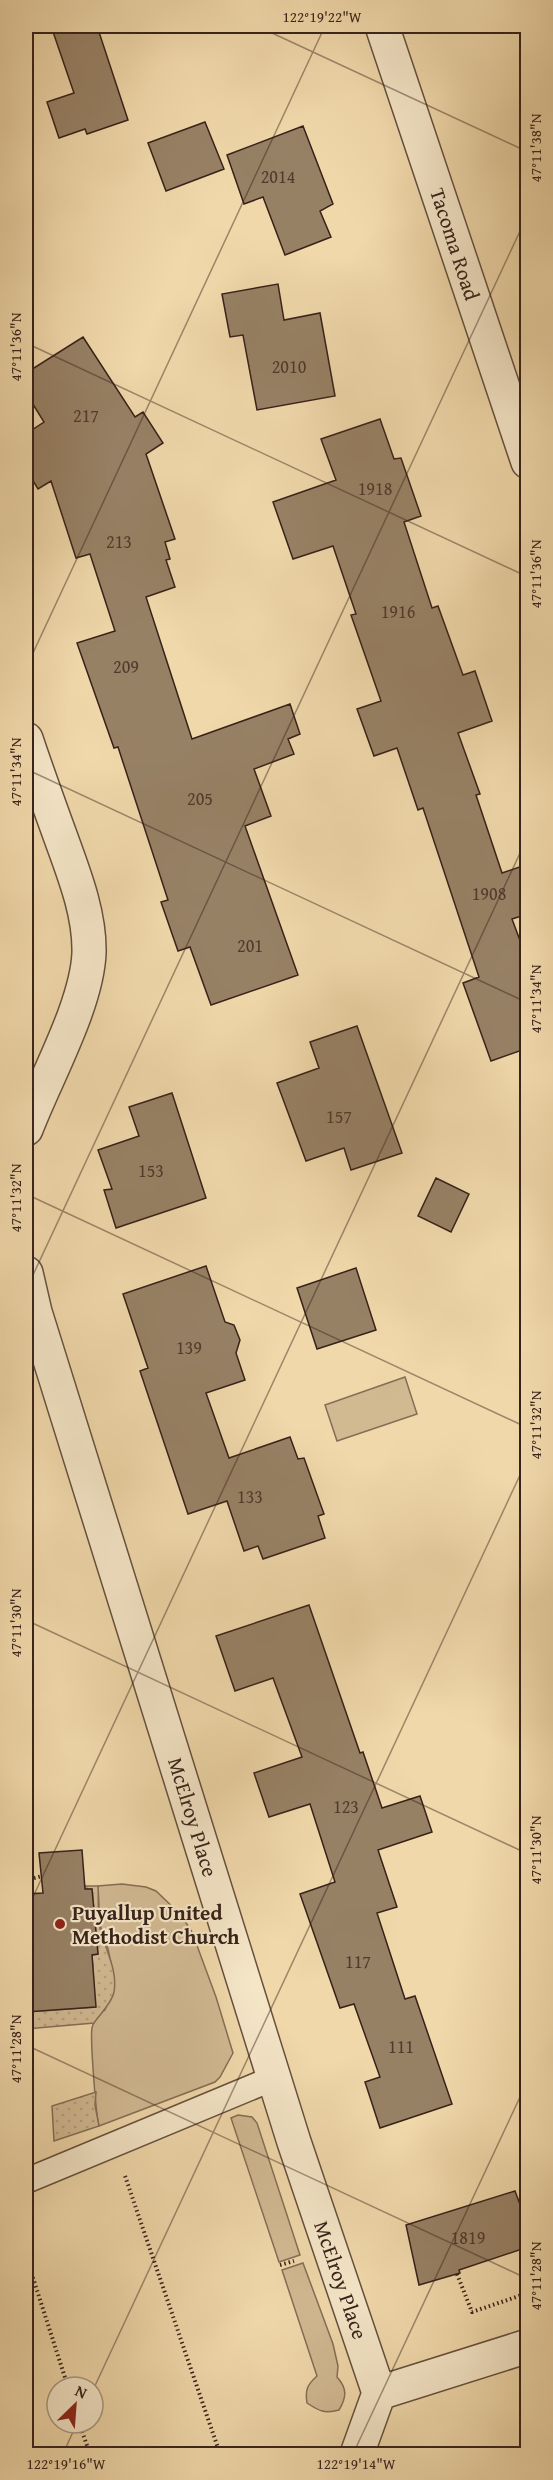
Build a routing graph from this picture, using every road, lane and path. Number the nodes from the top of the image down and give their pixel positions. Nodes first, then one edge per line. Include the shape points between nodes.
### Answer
1 (382, 26) edge
2 (528, 462) edge
3 (26, 739) edge
4 (26, 1128) edge
5 (26, 1273) edge
6 (26, 1846) edge
7 (30, 1860) dead end
8 (26, 1864) edge
9 (42, 1876) dead end
10 (28, 1879) edge
11 (273, 2078) junction
12 (26, 2110) edge
13 (28, 2151) dead end
14 (26, 2181) edge
15 (136, 2206) dead end
16 (26, 2256) edge
17 (457, 2274) dead end
18 (528, 2294) edge
19 (528, 2346) edge
20 (64, 2375) edge
21 (379, 2393) junction
22 (84, 2435) edge
23 (90, 2454) edge
24 (219, 2454) edge
25 (357, 2454) edge

1 - 2 street, Tacoma Road
3 - 4 street via 76,879 89,954 77,1004
5 - 11 street, McElroy Place
6 - 7 path
8 - 10 path
9 - 10 path
11 - 14 lane
11 - 21 street, McElroy Place
12 - 13 path
15 - 24 path
16 - 20 path
17 - 18 path via 472,2312
19 - 21 street
21 - 25 street
22 - 23 path

